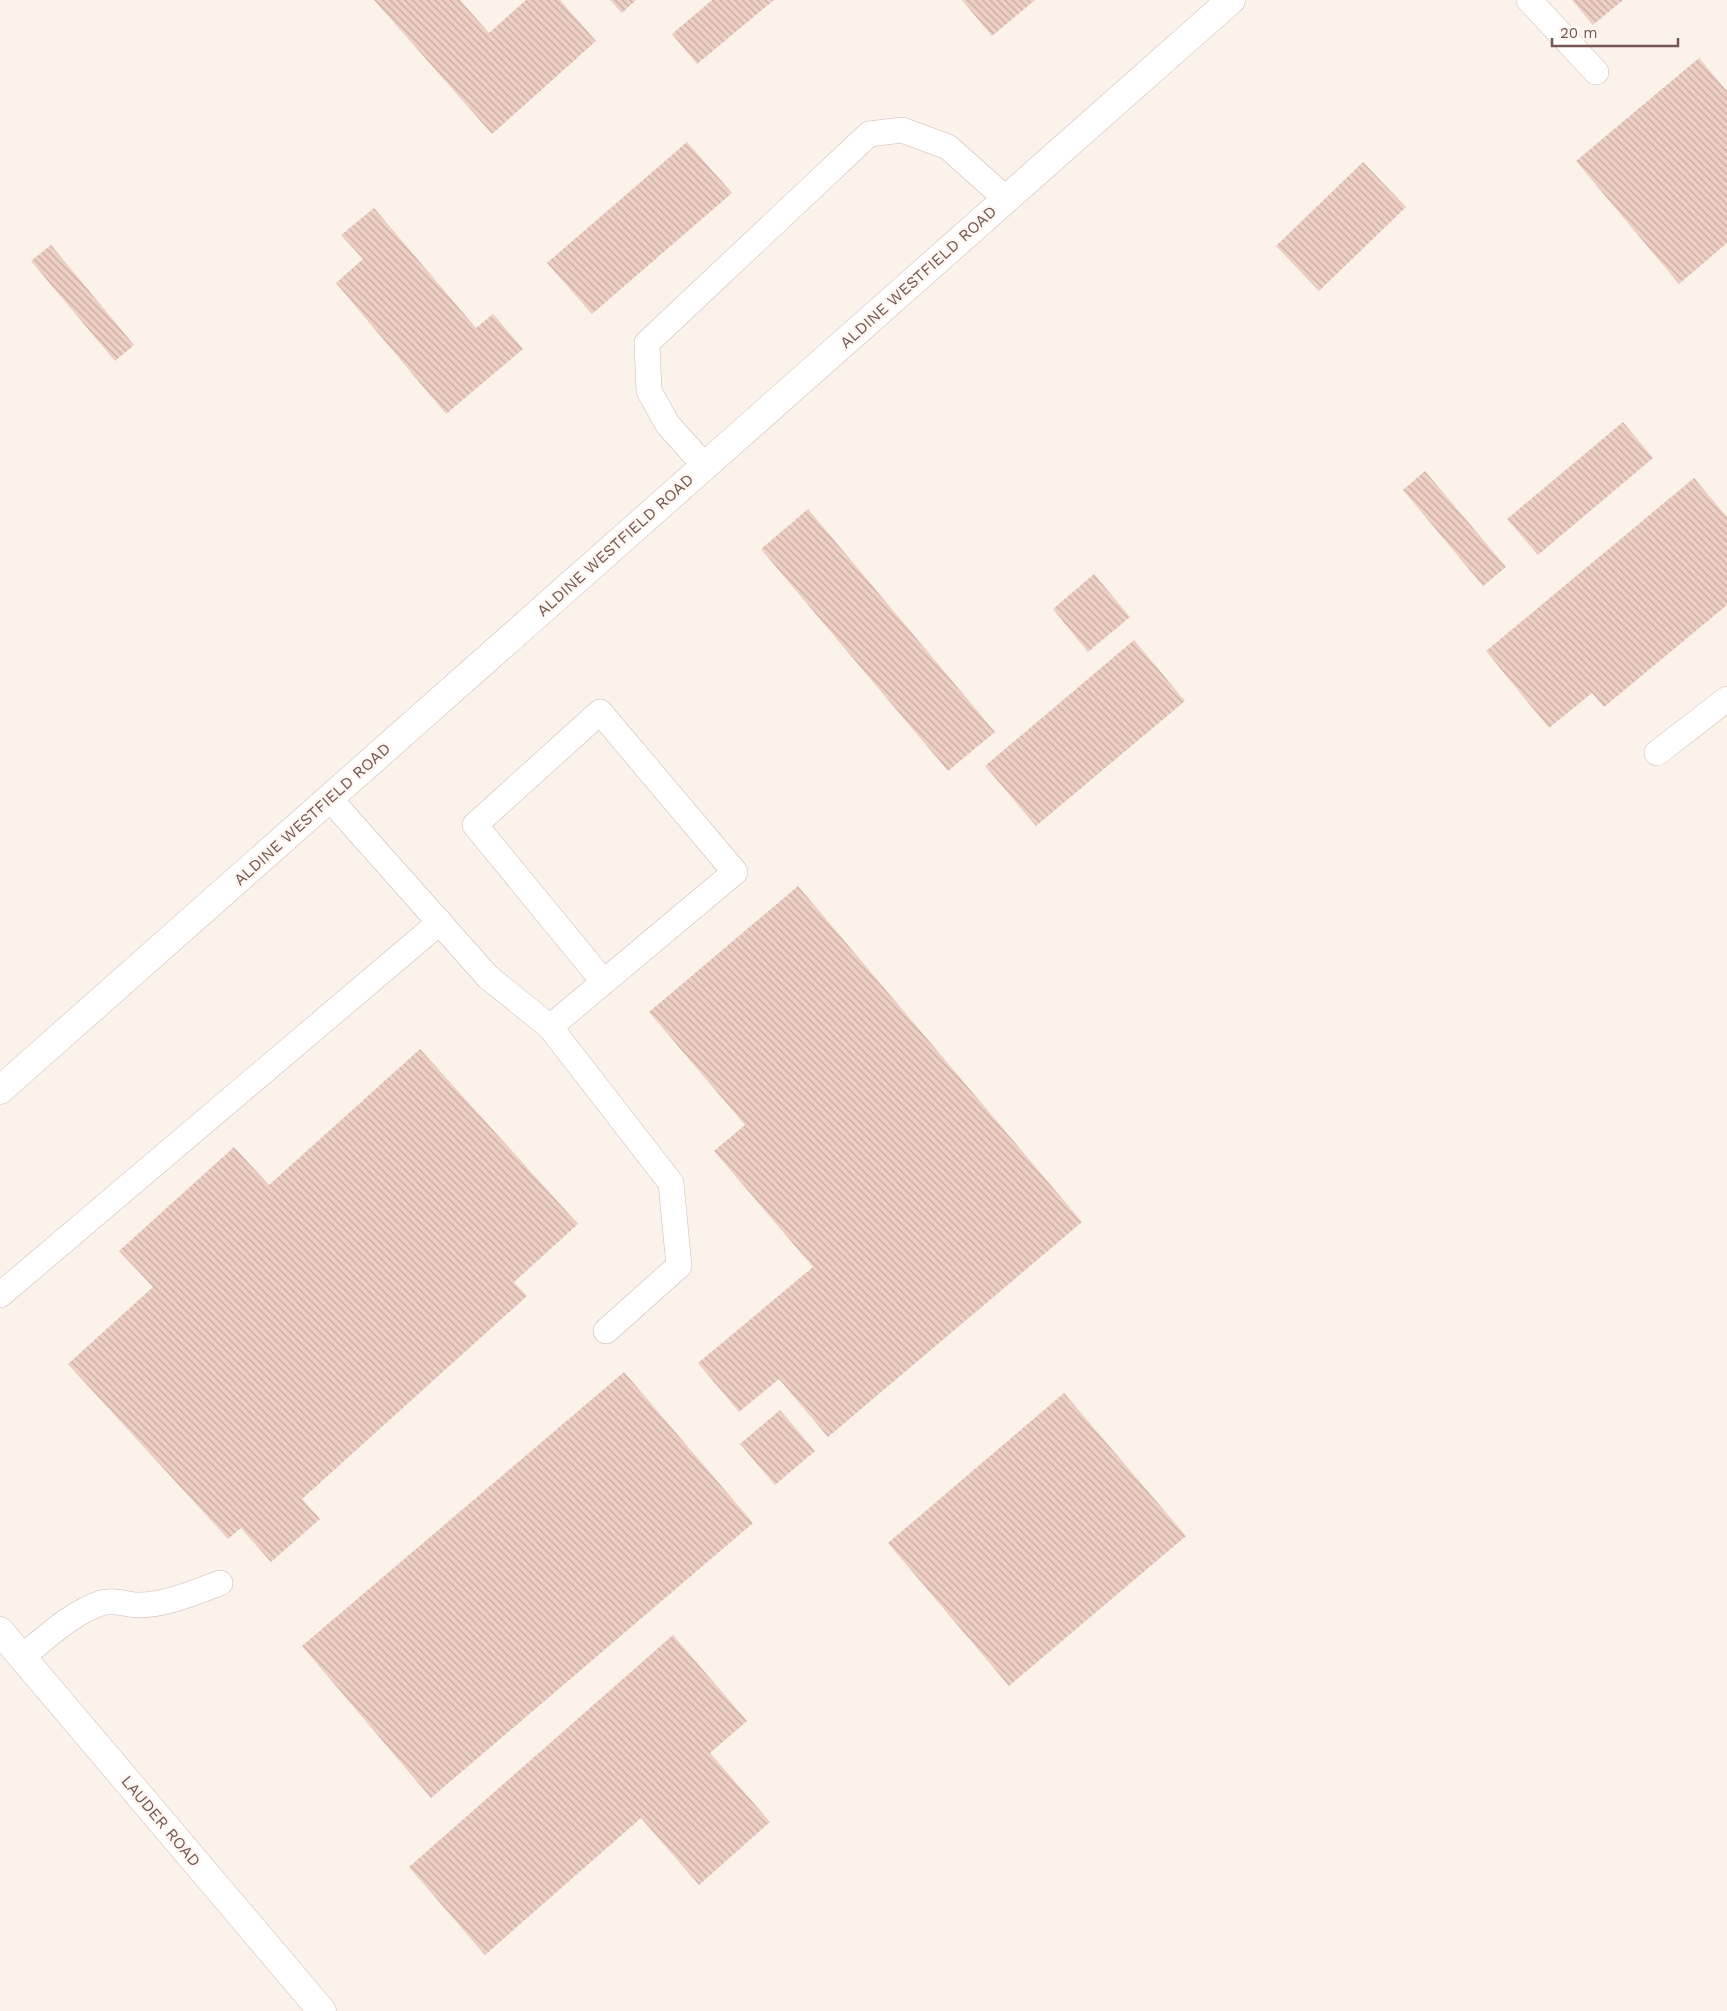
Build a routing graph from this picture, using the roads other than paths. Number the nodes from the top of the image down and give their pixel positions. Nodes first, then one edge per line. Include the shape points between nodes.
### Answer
1 (1230, 0) edge
2 (1529, 0) edge
3 (1596, 72) dead end
4 (1006, 199) junction
5 (705, 466) junction
6 (1727, 699) edge
7 (1656, 753) dead end
8 (329, 798) junction
9 (440, 922) junction
10 (603, 981) junction
11 (550, 1027) junction
12 (0, 1090) edge
13 (0, 1294) edge
14 (606, 1331) dead end
15 (220, 1583) dead end
16 (0, 1631) edge
17 (22, 1657) junction
18 (322, 2011) edge

1 - 4 main road, ALDINE WESTFIELD ROAD
2 - 3 lane
4 - 5 main road, ALDINE WESTFIELD ROAD
4 - 5 lane via 948,147 902,130 869,134 647,342 649,391 668,425
5 - 8 main road, ALDINE WESTFIELD ROAD
6 - 7 lane
8 - 9 lane
8 - 12 main road, ALDINE WESTFIELD ROAD
9 - 11 lane via 488,977
9 - 13 lane
10 - 10 lane via 735,872 600,712 475,825
10 - 11 lane
11 - 14 lane via 671,1183 679,1266
15 - 17 lane via 170,1600 139,1605 102,1603 72,1617
16 - 17 main road, LAUDER ROAD
17 - 18 main road, LAUDER ROAD

